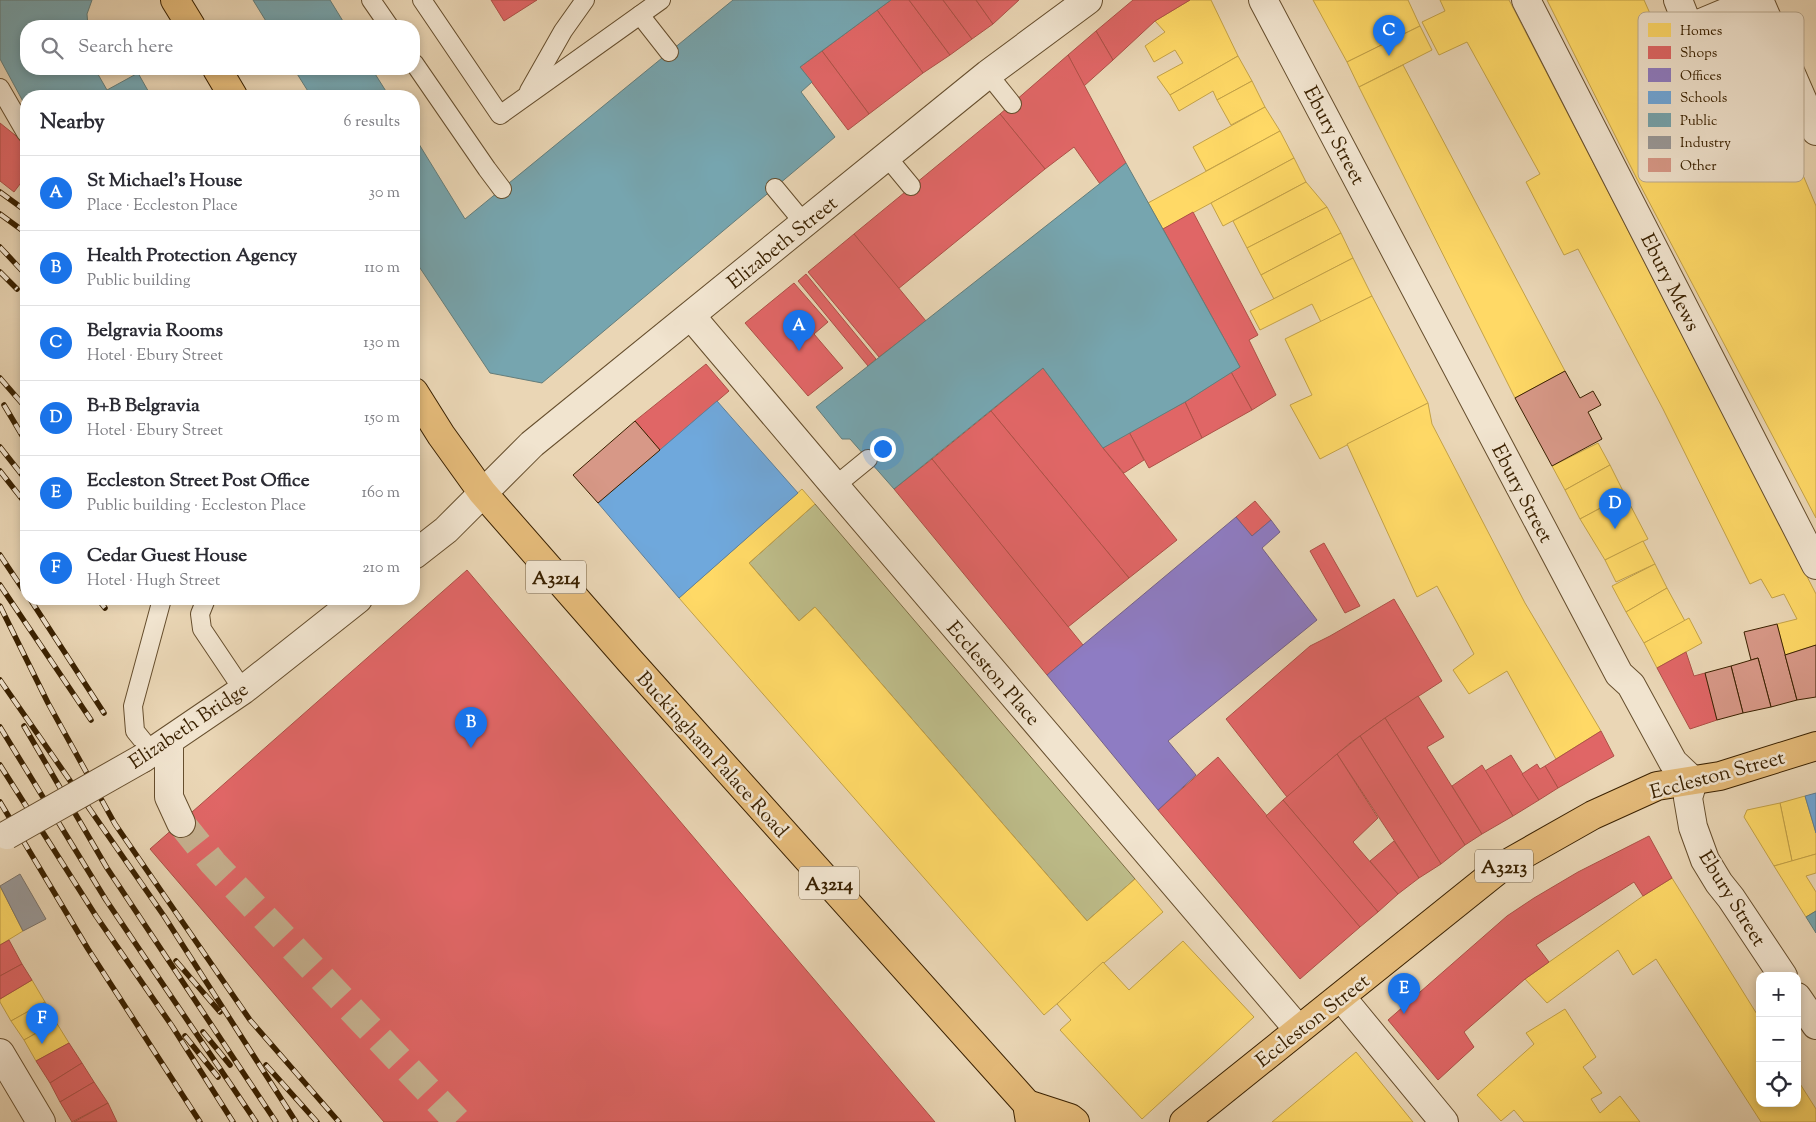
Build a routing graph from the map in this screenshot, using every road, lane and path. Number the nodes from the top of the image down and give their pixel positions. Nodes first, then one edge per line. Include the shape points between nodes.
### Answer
1 (175, 0) edge
2 (372, 0) edge
3 (422, 0) edge
4 (585, 0) edge
5 (661, 0) edge
6 (1088, 0) edge
7 (1263, 0) edge
8 (1526, 0) edge
9 (1678, 0) edge
10 (1758, 0) edge
11 (1683, 12) edge
12 (1728, 12) edge
13 (1763, 12) edge
14 (640, 15) junction
15 (187, 20) edge
16 (385, 20) edge
17 (669, 52) dead end
18 (420, 72) edge
19 (988, 74) junction
20 (221, 75) edge
21 (0, 88) edge
22 (229, 90) edge
23 (526, 96) junction
24 (1012, 104) dead end
25 (1804, 104) edge
26 (20, 123) edge
27 (1816, 131) edge
28 (887, 157) junction
29 (911, 186) dead end
30 (775, 188) dead end
31 (502, 189) dead end
32 (804, 223) junction
33 (692, 316) junction
34 (420, 402) edge
35 (868, 459) dead end
36 (834, 486) junction
37 (482, 492) junction
38 (420, 550) edge
39 (1816, 565) edge
40 (160, 605) edge
41 (204, 605) edge
42 (350, 605) edge
43 (243, 690) junction
44 (1816, 746) edge
45 (155, 750) junction
46 (1693, 781) junction
47 (181, 823) tunnel mouth
48 (3, 837) edge
49 (1780, 972) edge
50 (1341, 997) junction
51 (1801, 1003) edge
52 (1816, 1025) edge
53 (1298, 1029) junction
54 (0, 1053) edge
55 (1029, 1113) edge
56 (41, 1122) edge
57 (1075, 1122) edge
58 (1184, 1122) edge
59 (1444, 1122) edge

1 - 15 main road
2 - 16 lane
3 - 23 lane via 500,115
4 - 23 lane via 563,31
5 - 14 lane
6 - 19 street, Elizabeth Street
7 - 46 street, Ebury Street via 1619,674 1631,686 1673,762
8 - 39 street, Ebury Mews
9 - 11 street
10 - 12 street
10 - 13 street
14 - 17 lane
14 - 23 lane
18 - 31 lane
19 - 24 lane
19 - 28 street, Elizabeth Street
20 - 22 main road
21 - 26 lane
25 - 27 street
28 - 29 lane
28 - 32 street, Elizabeth Street
30 - 32 lane
32 - 33 street, Elizabeth Street
33 - 36 street, Eccleston Place
33 - 37 street, Elizabeth Street via 532,444
34 - 37 main road, Buckingham Palace Road / A3214
35 - 36 lane
36 - 53 street, Eccleston Place
37 - 38 street via 446,530
37 - 55 main road, Buckingham Palace Road / A3214
40 - 45 lane via 133,706 135,731
41 - 43 lane via 200,614 202,629
42 - 43 street, Elizabeth Bridge
43 - 45 street, Elizabeth Bridge
44 - 46 main road, Eccleston Street / A3213 via 1720,776
45 - 47 street via 169,798
45 - 48 street, Elizabeth Bridge, bridge
46 - 49 street, Ebury Street via 1688,798 1693,827 1705,860
46 - 50 main road, Eccleston Street / A3213 via 1657,786 1614,804 1503,866
50 - 53 main road, Eccleston Street / A3213
50 - 59 street
51 - 52 street
53 - 58 main road, Eccleston Street / A3213
54 - 56 street
55 - 57 main road, Buckingham Palace Road / A3214 via 1070,1118

